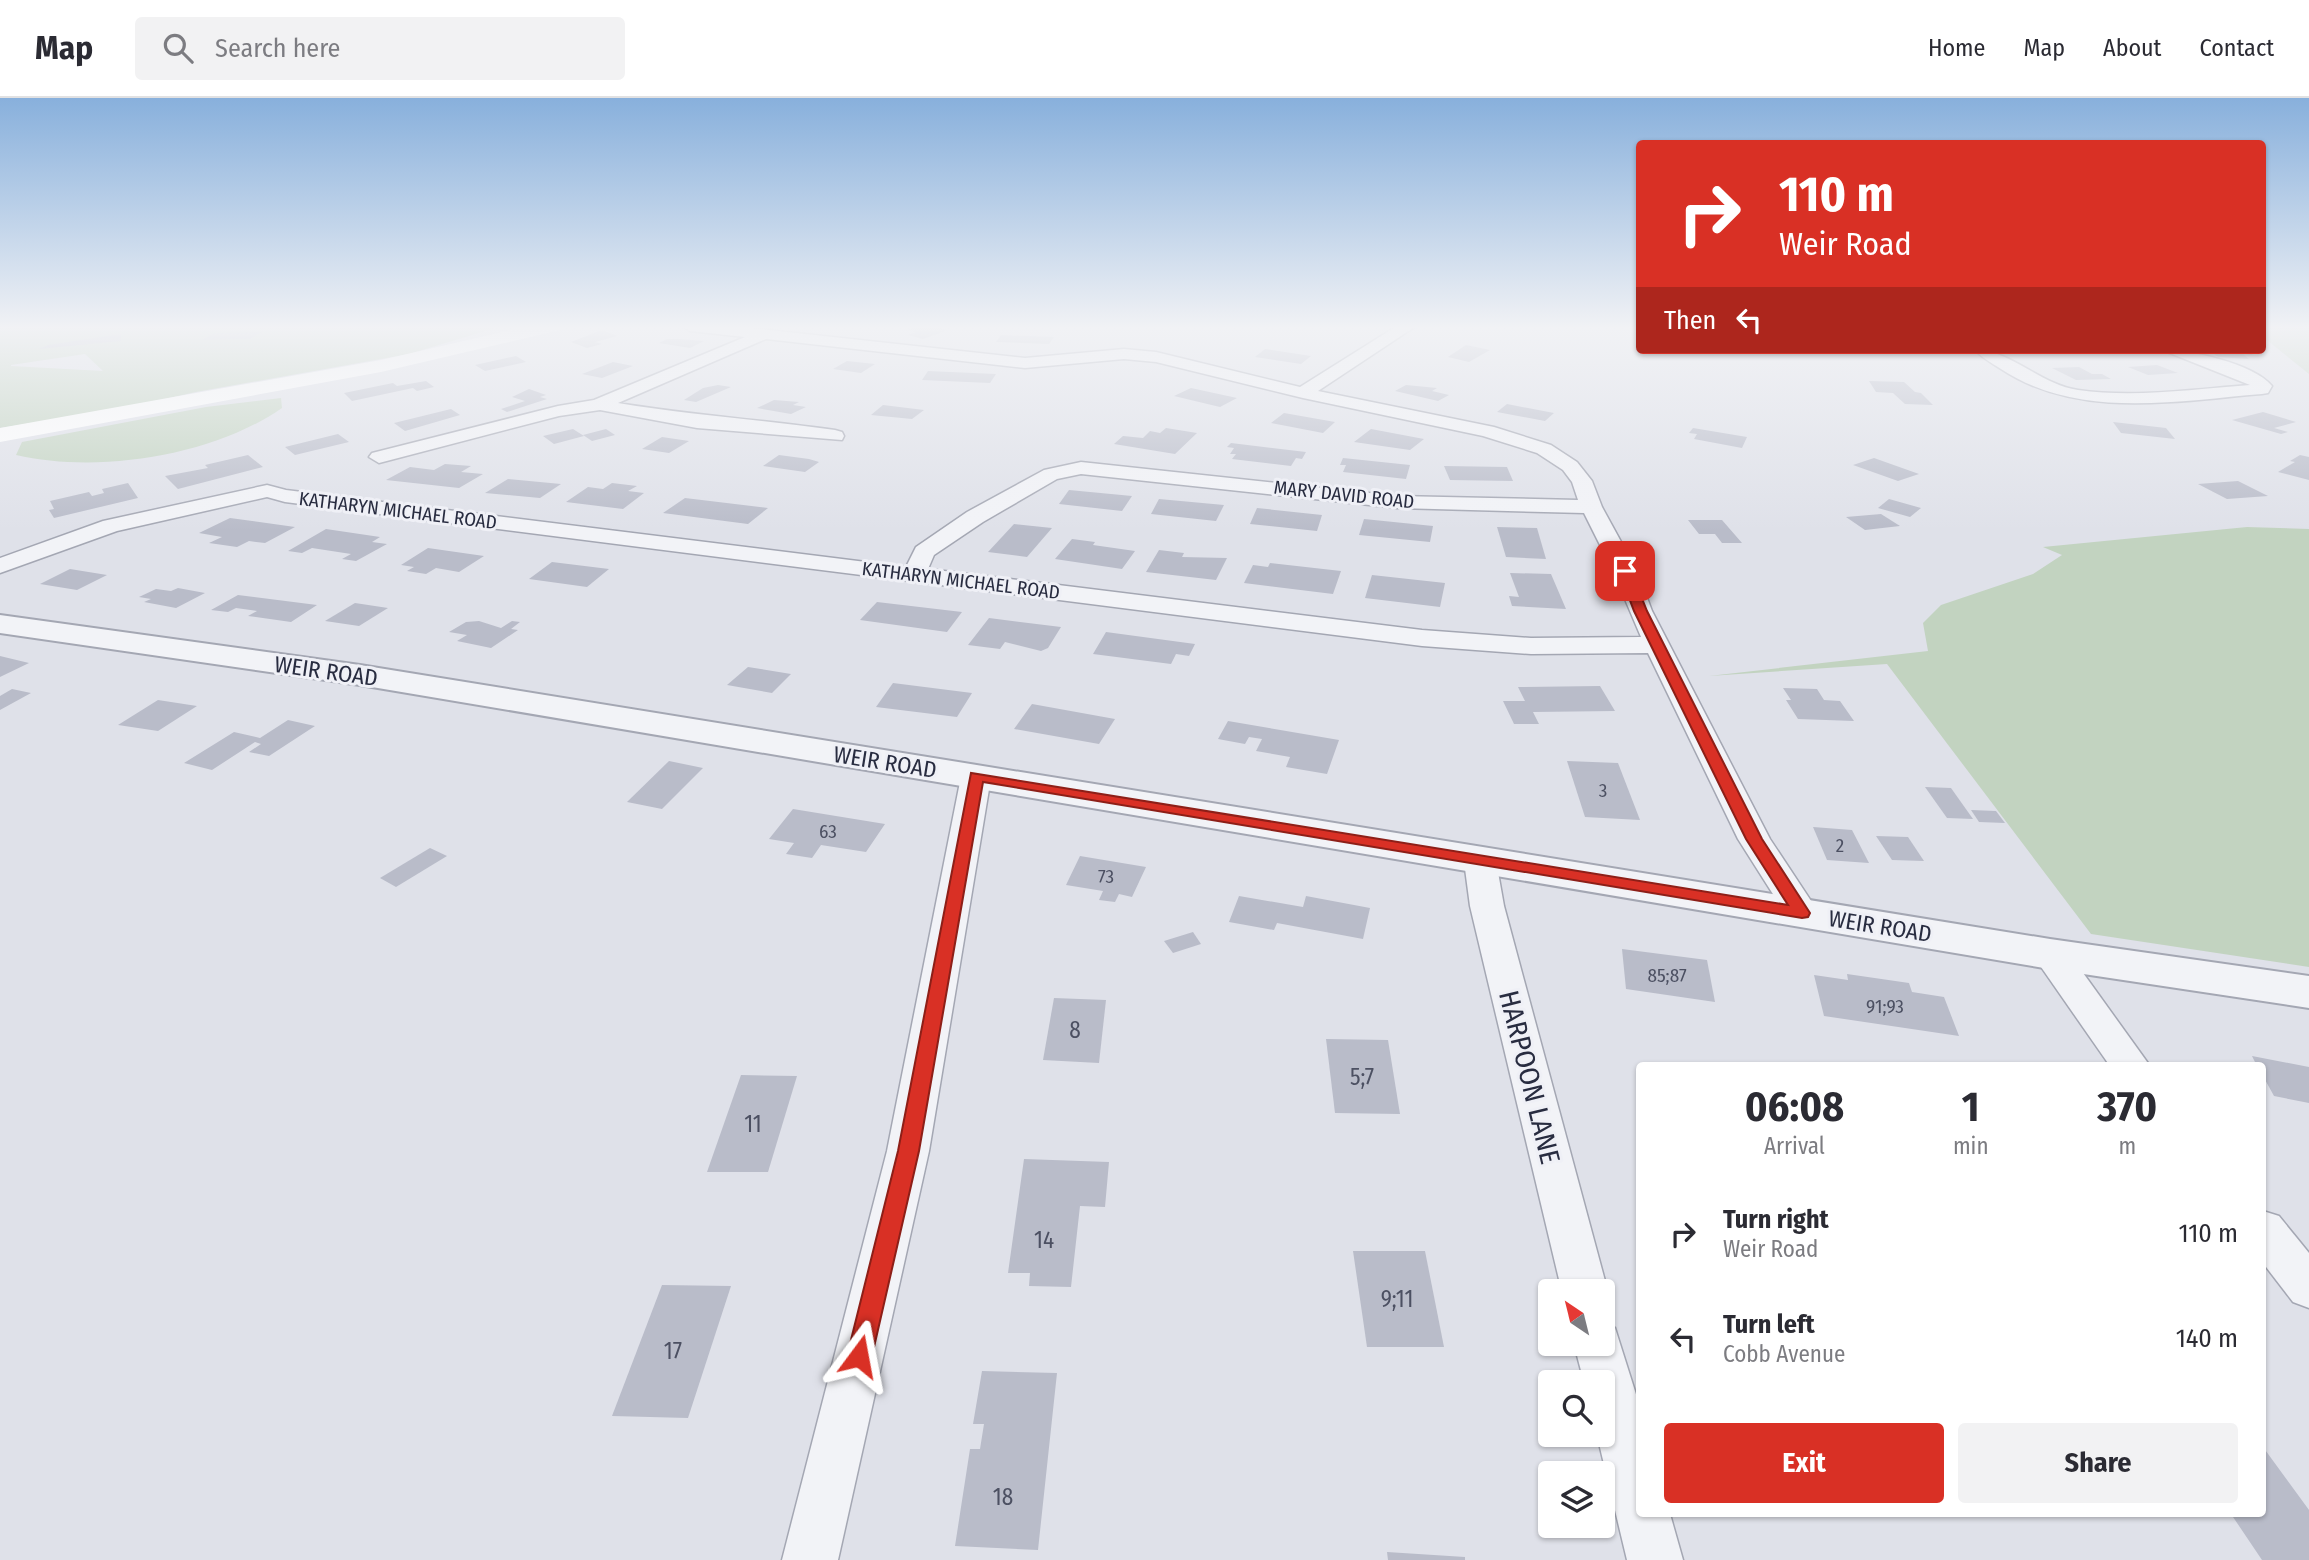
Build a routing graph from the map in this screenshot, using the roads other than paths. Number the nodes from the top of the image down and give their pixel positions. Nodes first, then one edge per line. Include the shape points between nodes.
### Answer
1 (225, 394) edge
2 (624, 394) edge
3 (1309, 394) edge
4 (2072, 394) edge
5 (2193, 394) edge
6 (598, 405) junction
7 (0, 435) edge
8 (835, 436) dead end
9 (379, 457) dead end
10 (1591, 507) junction
11 (0, 566) edge
12 (915, 574) junction
13 (0, 624) edge
14 (1657, 645) junction
15 (976, 777) junction
16 (1480, 861) junction
17 (1802, 913) junction
18 (2050, 954) junction
19 (2309, 992) edge
20 (2128, 1062) edge
21 (2266, 1234) edge
22 (1582, 1279) edge
23 (2309, 1287) edge
24 (1601, 1356) edge
25 (1636, 1487) edge
26 (1644, 1517) edge
27 (810, 1560) edge
28 (1655, 1560) edge

1 - 7 main road
2 - 6 street
3 - 10 street via 1506,436 1544,449 1582,481
4 - 5 street via 2143,398
6 - 8 street via 697,422
6 - 9 street
10 - 12 street, MARY DAVID ROAD via 1397,502 1097,467 1051,474 1028,486 924,552
10 - 14 street
11 - 12 street, KATHARYN MICHAEL ROAD via 111,526 267,491
12 - 14 street, KATHARYN MICHAEL ROAD via 1422,638 1531,646
13 - 15 street, WEIR ROAD via 360,675
14 - 17 street via 1754,839
15 - 16 street, WEIR ROAD
15 - 27 street via 908,1151
16 - 17 street, WEIR ROAD
16 - 22 street, HARPOON LANE
17 - 18 street, WEIR ROAD
18 - 19 street, WEIR ROAD
18 - 20 street
21 - 23 street
24 - 25 street
26 - 28 street

